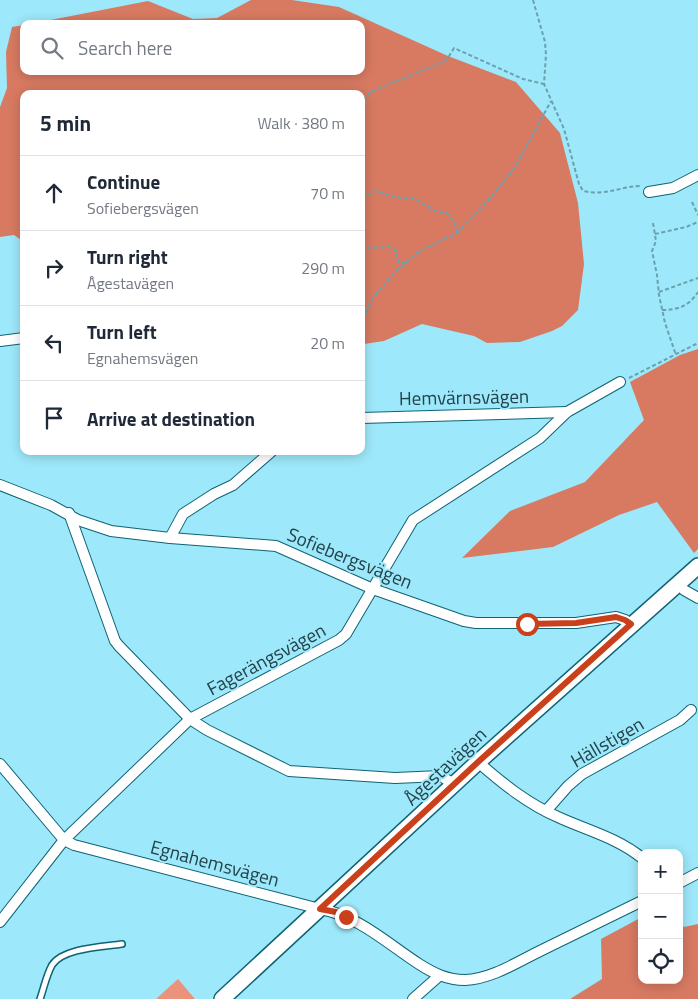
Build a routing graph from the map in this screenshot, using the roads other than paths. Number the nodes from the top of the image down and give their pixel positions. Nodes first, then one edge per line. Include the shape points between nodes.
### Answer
1 (698, 175) edge
2 (649, 192) road end
3 (20, 338) edge
4 (0, 341) edge
5 (620, 382) road end
6 (567, 412) junction
7 (365, 418) edge
8 (267, 455) edge
9 (0, 485) edge
10 (69, 513) junction
11 (170, 538) junction
12 (698, 566) edge
13 (373, 589) junction
14 (684, 590) dead end
15 (698, 598) edge
16 (631, 624) junction
17 (691, 710) dead end
18 (190, 719) junction
19 (478, 762) junction
20 (0, 764) edge
21 (455, 785) junction
22 (546, 811) junction
23 (64, 840) junction
24 (638, 855) edge
25 (698, 873) edge
26 (683, 880) edge
27 (638, 903) edge
28 (320, 909) junction
29 (0, 922) edge
30 (122, 944) dead end
31 (439, 976) junction
32 (40, 999) edge
33 (222, 999) edge
34 (413, 999) edge

1 - 2 street via 673,188
3 - 4 street
5 - 6 street, Fagerängsvägen
6 - 7 street, Hemvärnsvägen
6 - 13 street, Fagerängsvägen via 540,438 412,520
8 - 11 street via 233,485 183,514
9 - 10 street, Sofiebergsvägen
10 - 11 street, Sofiebergsvägen via 78,520 111,531
10 - 18 street via 115,641
11 - 13 street, Sofiebergsvägen via 276,546
12 - 16 main road, Ågestavägen
13 - 16 street, Sofiebergsvägen via 476,623 576,623 616,617
13 - 18 street, Fagerängsvägen via 339,640
14 - 15 street
16 - 19 main road, Ågestavägen
17 - 22 street, Hällstigen via 680,720 582,774
18 - 21 street via 289,771 395,778 441,776
18 - 23 street, Fagerängsvägen
19 - 21 main road, Ågestavägen
19 - 22 street via 515,793
20 - 23 street
21 - 28 main road, Ågestavägen
22 - 24 street via 626,846
23 - 28 street, Egnahemsvägen
23 - 29 street, Fagerängsvägen
25 - 26 street
27 - 31 street, Egnahemsvägen via 483,976 467,980
28 - 31 street, Egnahemsvägen via 346,917
28 - 33 main road, Ågestavägen
30 - 32 lane via 75,951 57,959
31 - 34 street

